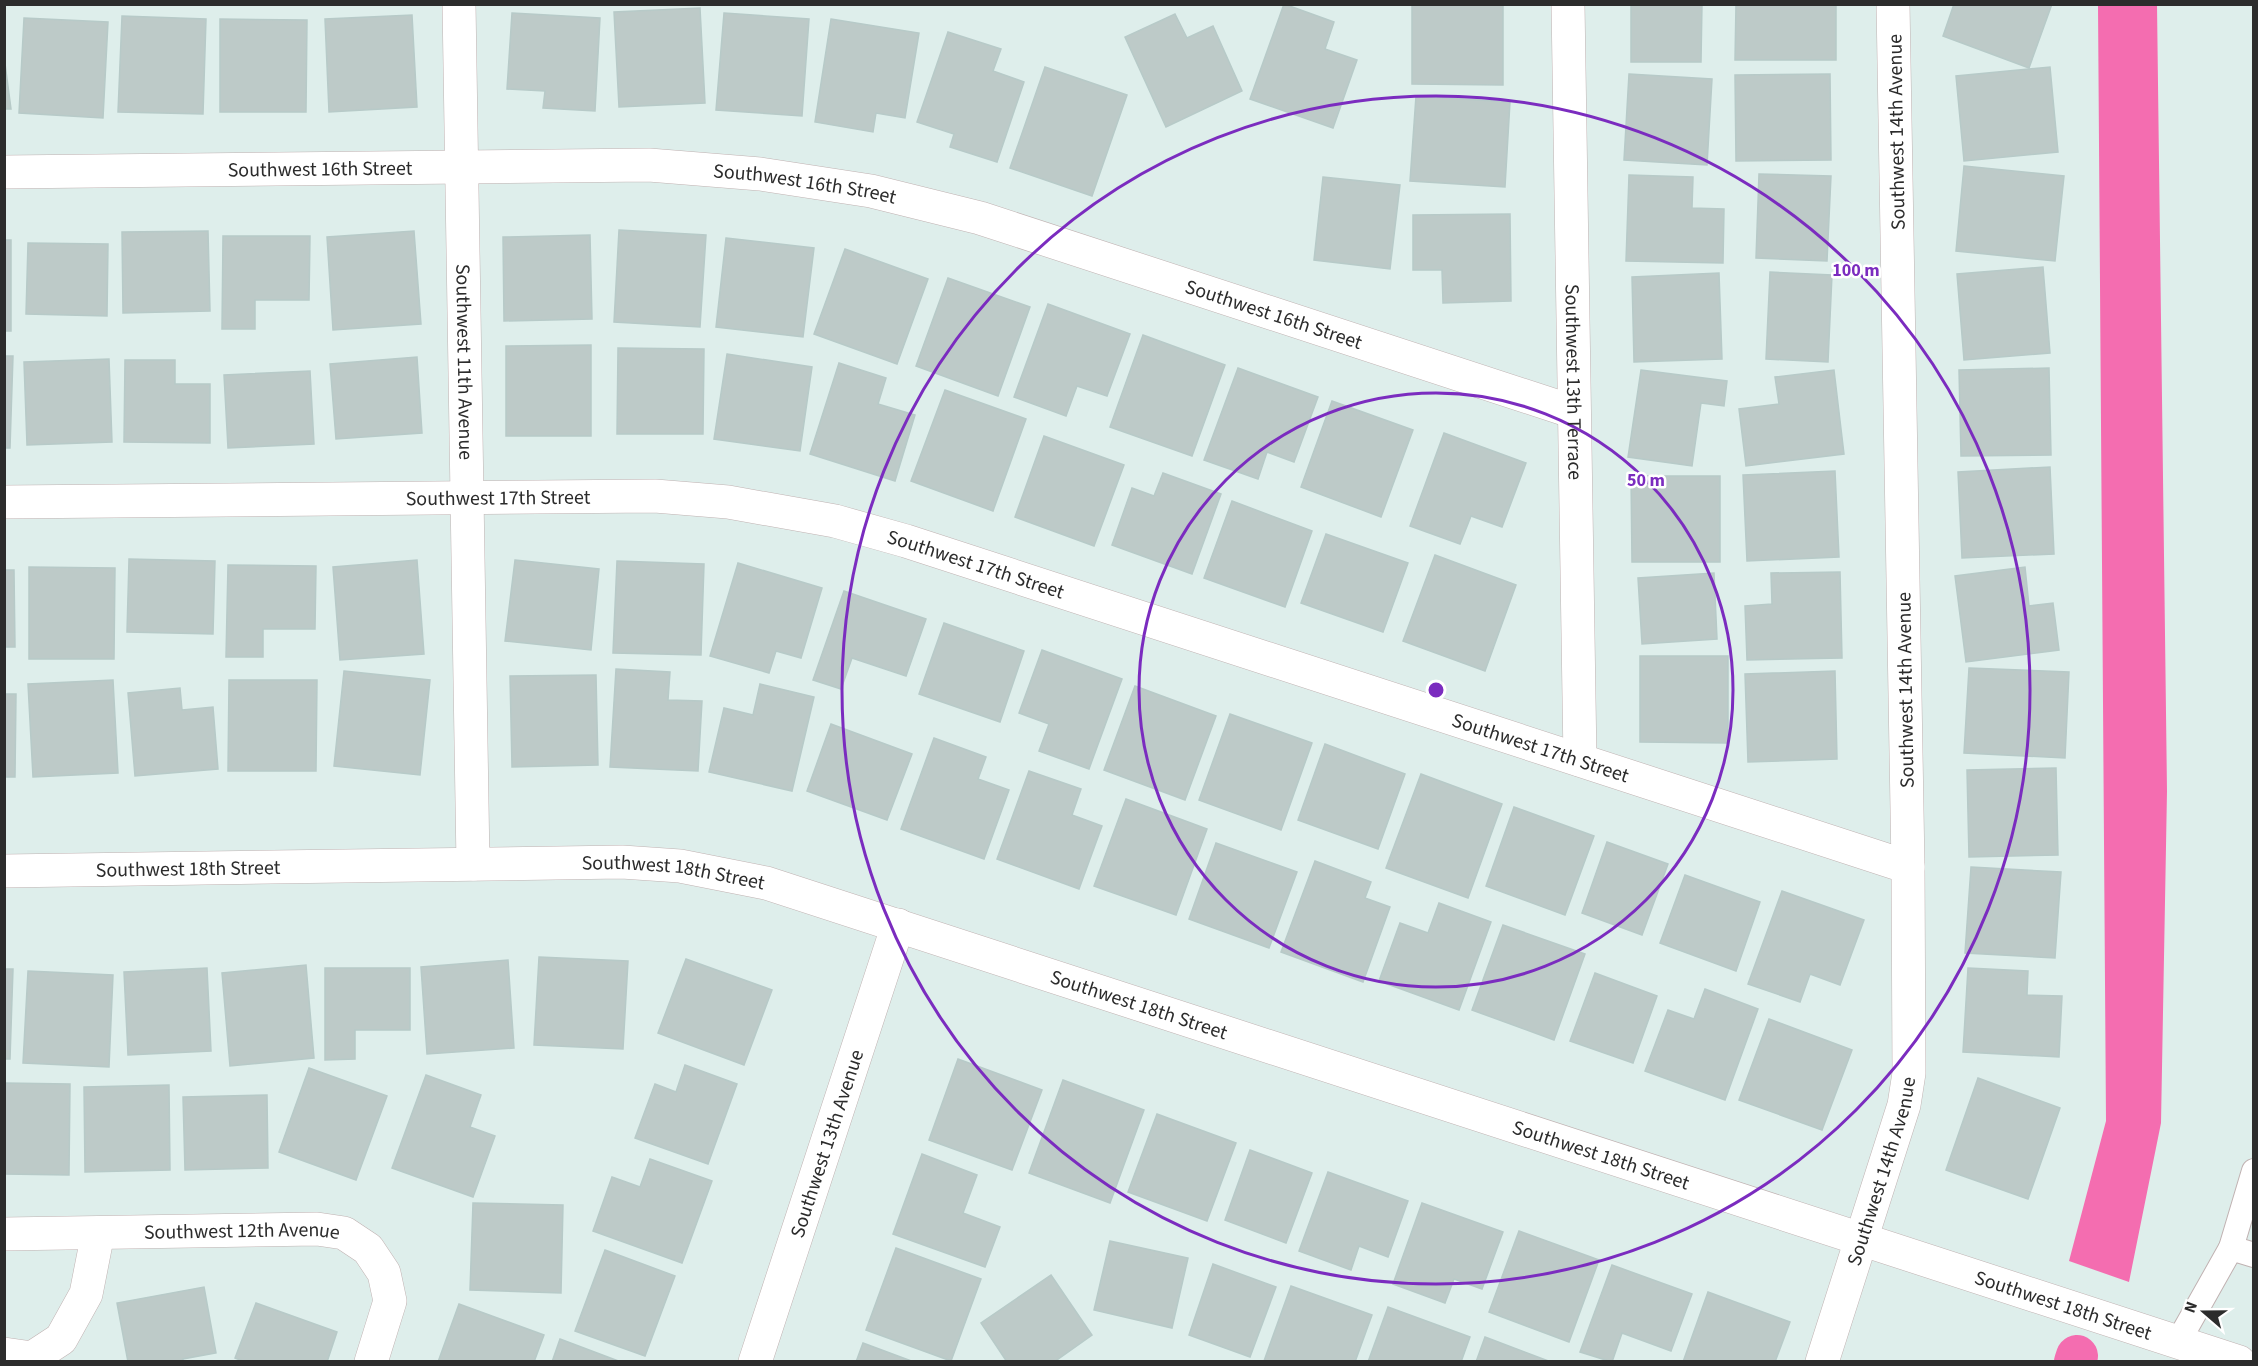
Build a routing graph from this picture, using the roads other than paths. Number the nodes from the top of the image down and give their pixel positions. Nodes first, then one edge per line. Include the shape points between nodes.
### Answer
1 (459, 4) edge
2 (1568, 4) edge
3 (1893, 4) edge
4 (462, 166) junction
5 (4, 172) edge
6 (1574, 412) junction
7 (467, 496) junction
8 (4, 502) edge
9 (1580, 760) junction
10 (473, 864) junction
11 (1908, 867) junction
12 (4, 871) edge
13 (898, 925) junction
14 (2253, 1171) edge
15 (98, 1233) junction
16 (4, 1234) edge
17 (1863, 1239) junction
18 (2242, 1251) edge
19 (2178, 1342) junction
20 (4, 1354) edge
21 (371, 1362) edge
22 (755, 1362) edge
23 (1822, 1362) edge
24 (2239, 1362) edge

1 - 4 street, Southwest 11th Avenue
2 - 6 street, Southwest 13th Terrace
3 - 11 street, Southwest 14th Avenue
4 - 5 street, Southwest 16th Street
4 - 6 street, Southwest 16th Street via 649,165 760,174 871,191 980,218
4 - 7 street, Southwest 11th Avenue
6 - 9 street, Southwest 13th Terrace
7 - 8 street, Southwest 17th Street
7 - 9 street, Southwest 17th Street via 655,496 728,502 835,521
7 - 10 street, Southwest 11th Avenue
9 - 11 street, Southwest 17th Street
10 - 12 street, Southwest 18th Street
10 - 13 street, Southwest 18th Street via 622,862 680,867 766,883
11 - 17 street, Southwest 14th Avenue via 1909,1073 1904,1105
13 - 17 street, Southwest 18th Street
13 - 22 street, Southwest 13th Avenue
14 - 18 lane
15 - 16 street, Southwest 12th Avenue
15 - 20 street via 86,1294 61,1338 32,1358
15 - 21 street, Southwest 12th Avenue via 317,1229 344,1233 368,1249 384,1273 390,1301
17 - 19 street, Southwest 18th Street
17 - 23 street, Southwest 14th Avenue
18 - 19 lane
19 - 24 street, Southwest 18th Street

